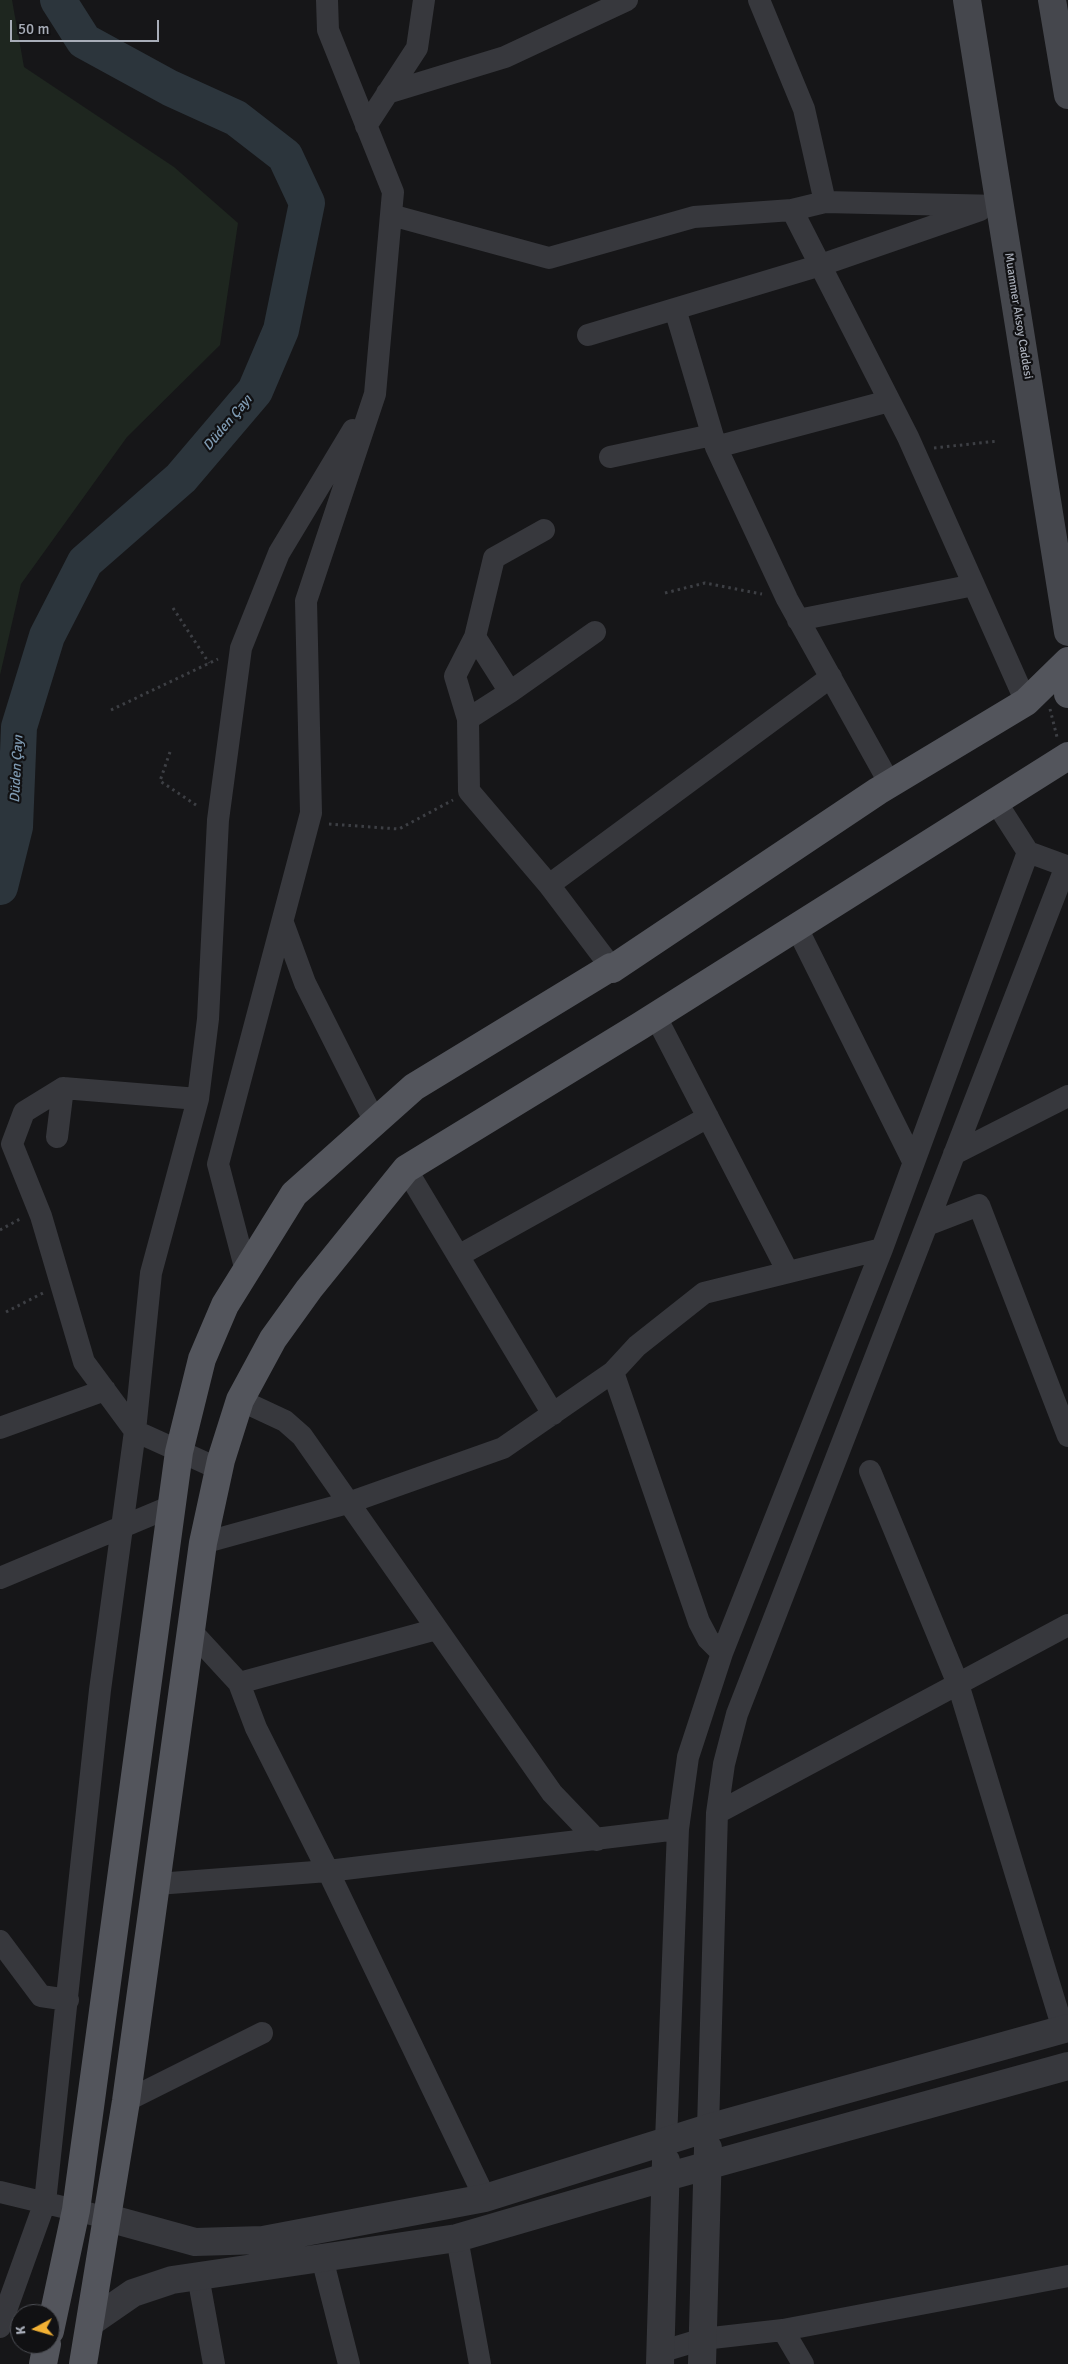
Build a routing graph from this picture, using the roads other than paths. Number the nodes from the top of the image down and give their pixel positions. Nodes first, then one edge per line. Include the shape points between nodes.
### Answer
1 (327, 0) edge
2 (424, 0) edge
3 (627, 0) edge
4 (759, 0) edge
5 (967, 0) edge
6 (1052, 0) edge
7 (1067, 77) edge
8 (387, 93) junction
9 (366, 126) junction
10 (824, 202) junction
11 (998, 206) junction
12 (792, 210) junction
13 (391, 215) junction
14 (821, 265) junction
15 (675, 309) junction
16 (588, 335) dead end
17 (375, 394) junction
18 (889, 401) junction
19 (714, 441) junction
20 (610, 457) dead end
21 (544, 530) dead end
22 (974, 585) junction
23 (798, 620) junction
24 (595, 632) dead end
25 (1068, 632) edge
26 (475, 637) junction
27 (1068, 662) edge
28 (831, 677) junction
29 (1052, 688) edge
30 (510, 692) junction
31 (468, 719) junction
32 (1065, 758) edge
33 (890, 784) junction
34 (996, 802) junction
35 (1028, 852) junction
36 (549, 885) junction
37 (283, 923) junction
38 (797, 928) junction
39 (611, 967) junction
40 (656, 1016) junction
41 (63, 1088) junction
42 (1068, 1096) edge
43 (198, 1099) junction
44 (708, 1117) junction
45 (376, 1122) junction
46 (57, 1137) dead end
47 (954, 1154) junction
48 (913, 1161) junction
49 (406, 1169) junction
50 (927, 1225) junction
51 (882, 1249) junction
52 (458, 1256) junction
53 (246, 1271) junction
54 (788, 1272) junction
55 (614, 1372) junction
56 (105, 1390) junction
57 (240, 1400) junction
58 (553, 1414) junction
59 (0, 1428) edge
60 (135, 1431) junction
61 (1068, 1436) edge
62 (179, 1452) junction
63 (219, 1469) junction
64 (870, 1471) dead end
65 (348, 1502) junction
66 (172, 1506) junction
67 (123, 1527) junction
68 (203, 1543) junction
69 (0, 1578) edge
70 (1068, 1625) edge
71 (437, 1629) junction
72 (192, 1632) junction
73 (722, 1653) junction
74 (239, 1682) junction
75 (958, 1684) junction
76 (717, 1813) junction
77 (678, 1829) junction
78 (597, 1840) junction
79 (328, 1871) junction
80 (157, 1884) junction
81 (0, 1941) edge
82 (68, 2000) junction
83 (1066, 2028) edge
84 (262, 2033) dead end
85 (1067, 2072) edge
86 (126, 2101) junction
87 (708, 2128) junction
88 (666, 2142) junction
89 (708, 2165) junction
90 (666, 2177) junction
91 (0, 2192) edge
92 (485, 2198) junction
93 (45, 2202) junction
94 (76, 2210) junction
95 (108, 2218) junction
96 (457, 2238) junction
97 (322, 2258) junction
98 (198, 2276) junction
99 (1068, 2276) edge
100 (56, 2304) edge
101 (90, 2322) junction
102 (0, 2327) edge
103 (784, 2330) junction
104 (702, 2351) edge
105 (660, 2358) edge
106 (83, 2364) edge
107 (214, 2364) edge
108 (350, 2364) edge
109 (480, 2364) edge
110 (803, 2364) edge

1 - 9 street via 328,30
2 - 8 street via 417,48
3 - 8 street via 505,57
4 - 10 street via 804,109
5 - 11 main road, Muammer Aksoy Caddesi
6 - 7 main road
8 - 9 street
9 - 13 street via 393,192
10 - 11 street
10 - 12 street
11 - 14 street
11 - 25 main road, Muammer Aksoy Caddesi
12 - 13 street via 694,217 549,258
12 - 14 street
13 - 17 street
14 - 15 street
14 - 18 street
15 - 16 street
15 - 19 street
17 - 37 street via 306,600 312,813
17 - 43 street via 279,552 241,648 218,820 208,1019
18 - 19 street
18 - 22 street
19 - 20 street
19 - 23 street
21 - 26 street via 494,558
22 - 23 street
22 - 29 street
23 - 28 street
24 - 30 street
26 - 30 street
26 - 31 street via 455,676
27 - 29 main road
28 - 33 street
28 - 36 street
29 - 33 main road
30 - 31 street
31 - 36 street via 469,791
32 - 34 main road
33 - 39 main road
34 - 35 street
34 - 38 main road
35 - 47 street via 1066,866
35 - 48 street
36 - 39 street
37 - 45 street via 305,983
37 - 53 street via 218,1164
38 - 40 main road
38 - 48 street
39 - 45 main road via 414,1087
40 - 44 street
40 - 49 main road
41 - 43 street
41 - 46 street
41 - 56 street via 24,1112 12,1144 41,1216 84,1362
42 - 47 street
43 - 60 street via 151,1273
44 - 52 street
44 - 54 street
45 - 53 main road via 294,1194
47 - 50 street
48 - 51 street
49 - 52 street
49 - 57 main road via 273,1339
50 - 61 street via 979,1205
50 - 76 street via 737,1714 724,1764
51 - 54 street
51 - 73 street
52 - 58 street
53 - 62 main road via 224,1305 202,1359
54 - 55 street via 704,1293 637,1346
55 - 58 street
55 - 73 street via 700,1622 708,1639
56 - 59 street
56 - 60 street
57 - 63 main road
57 - 65 street via 285,1421 302,1436
58 - 65 street via 503,1448
60 - 62 street
60 - 67 street
62 - 63 street
62 - 66 main road
63 - 68 main road
64 - 75 street
65 - 68 street
65 - 71 street
66 - 67 street
66 - 94 main road
67 - 69 street
67 - 82 street via 100,1690
68 - 72 main road
70 - 75 street
71 - 74 street
71 - 78 street via 552,1793
72 - 74 street
72 - 80 main road
73 - 77 street via 688,1757
74 - 79 street via 256,1728
75 - 76 street
75 - 83 street
76 - 87 street
77 - 78 street
77 - 88 street
78 - 79 street
79 - 80 street
79 - 92 street
80 - 86 main road
81 - 82 street via 41,1996
82 - 93 street
83 - 87 street
84 - 86 street
85 - 89 street
86 - 95 main road
87 - 88 street
87 - 89 street
88 - 90 street
88 - 92 street
89 - 90 street
89 - 104 street
90 - 96 street
90 - 105 street
91 - 93 street
92 - 95 street via 263,2240 195,2242
93 - 94 street
93 - 102 street
94 - 95 street
94 - 100 main road
95 - 101 main road
96 - 97 street
96 - 109 street
97 - 98 street
97 - 108 street
98 - 101 street via 172,2280 133,2293
98 - 107 street
99 - 103 street
101 - 106 main road
103 - 104 street
103 - 110 street
104 - 105 street

